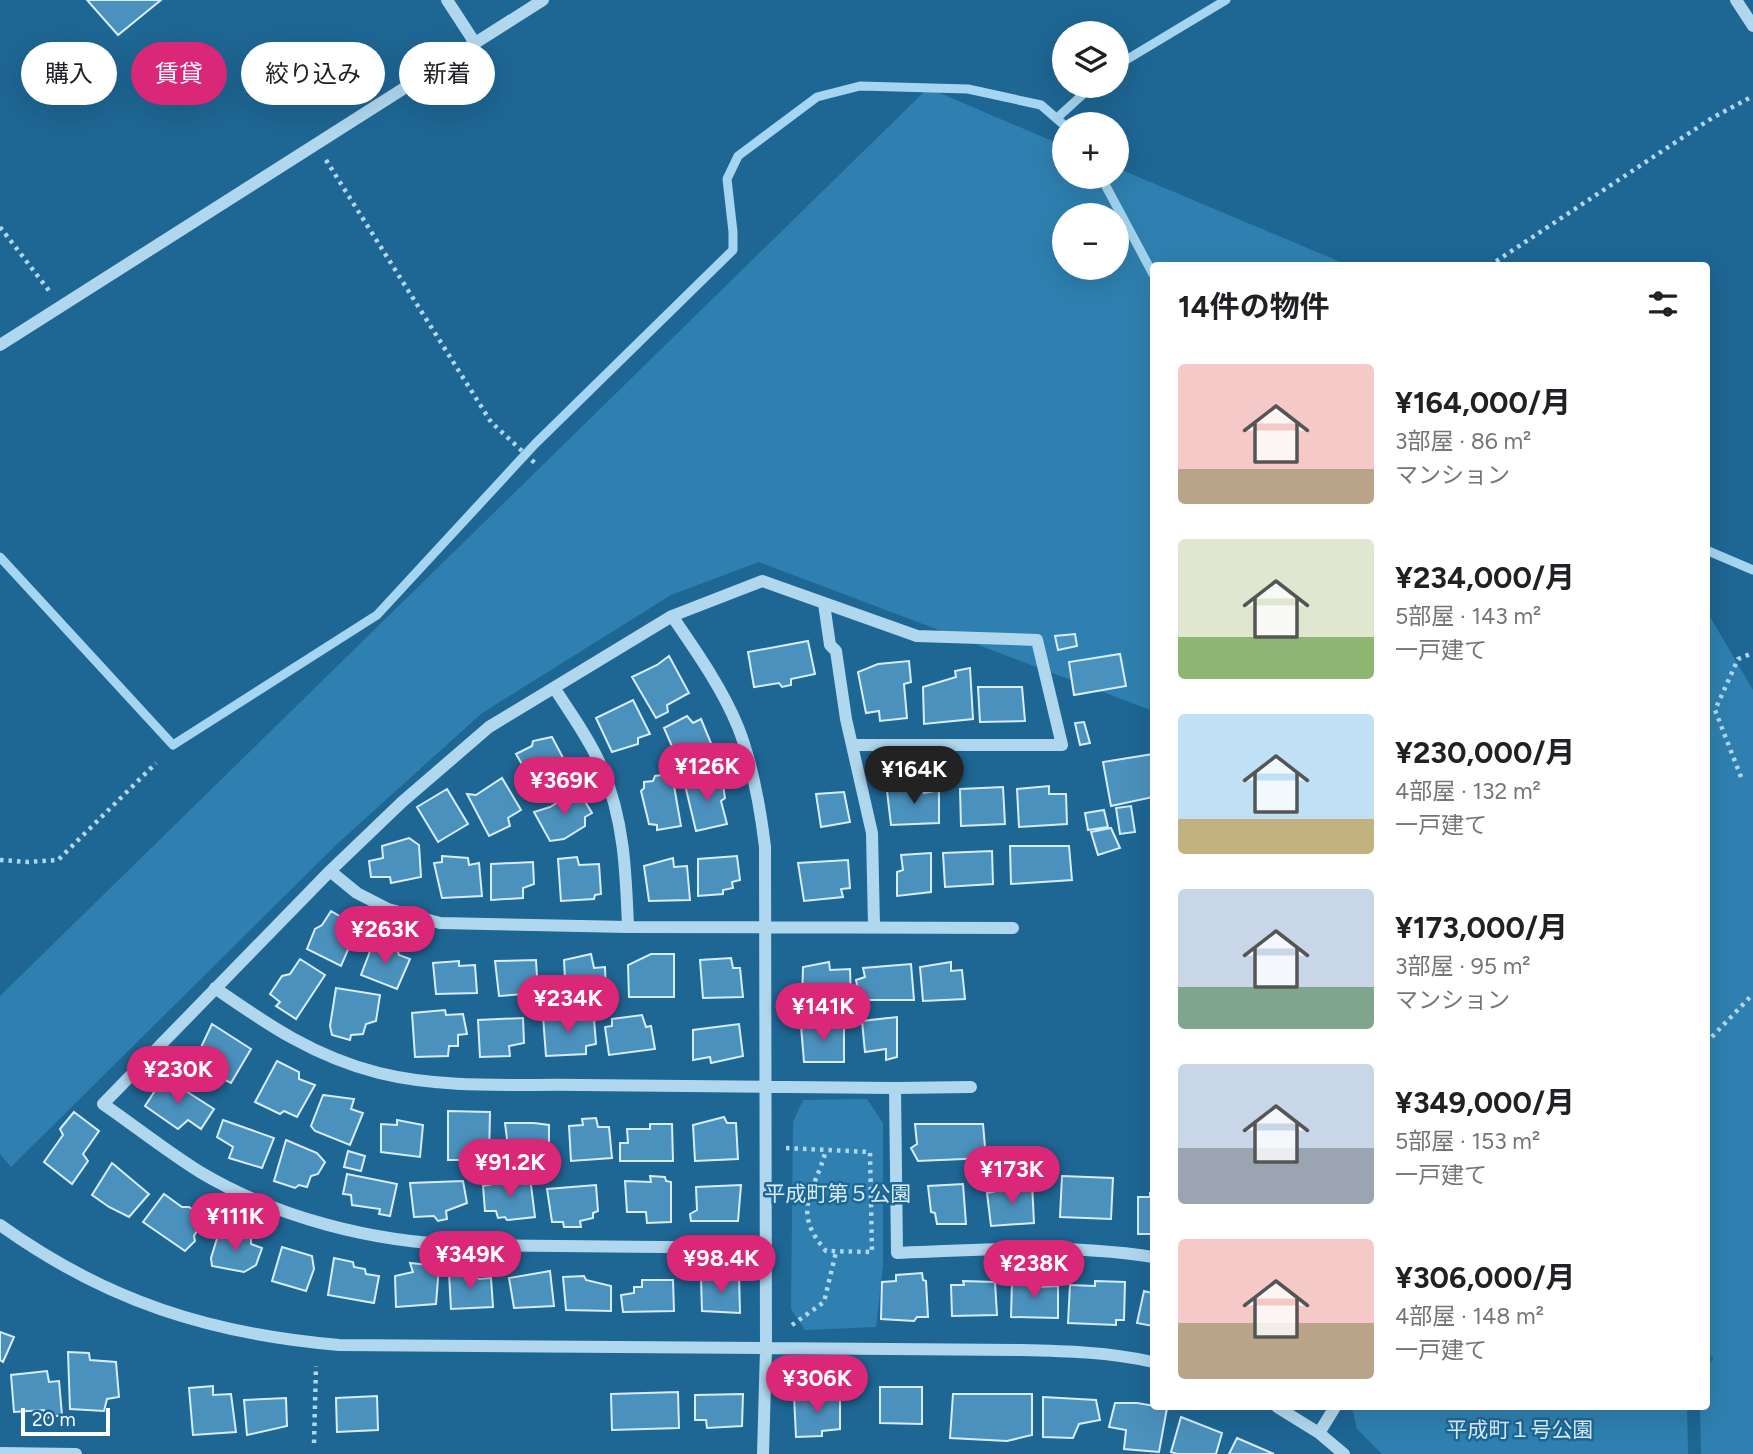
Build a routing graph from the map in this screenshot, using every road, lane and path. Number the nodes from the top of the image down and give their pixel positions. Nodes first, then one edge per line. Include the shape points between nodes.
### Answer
1 (447, 0) edge
2 (543, 0) edge
3 (1736, 0) edge
4 (1753, 26) edge
5 (474, 42) edge
6 (477, 42) edge
7 (399, 91) edge
8 (1753, 96) edge
9 (316, 144) junction
10 (0, 227) edge
11 (1495, 262) edge
12 (61, 307) junction
13 (0, 345) edge
14 (536, 464) dead end
15 (824, 604) junction
16 (672, 616) junction
17 (1753, 653) edge
18 (555, 689) junction
19 (853, 745) junction
20 (156, 763) dead end
21 (1741, 778) dead end
22 (0, 860) edge
23 (330, 872) junction
24 (874, 926) junction
25 (628, 927) junction
26 (767, 927) junction
27 (1013, 928) dead end
28 (215, 988) junction
29 (1753, 994) edge
30 (1710, 1038) edge
31 (767, 1086) junction
32 (971, 1087) dead end
33 (895, 1088) junction
34 (785, 1149) dead end
35 (826, 1150) junction
36 (0, 1224) edge
37 (766, 1248) junction
38 (836, 1252) junction
39 (1150, 1257) edge
40 (792, 1325) dead end
41 (766, 1349) junction
42 (1150, 1361) edge
43 (316, 1366) dead end
44 (1282, 1410) edge
45 (1333, 1410) edge
46 (1319, 1433) junction
47 (314, 1443) dead end
48 (0, 1453) edge
49 (76, 1454) edge
50 (763, 1454) edge
51 (1344, 1454) edge

1 - 5 street
2 - 6 street
3 - 4 street
7 - 9 street
8 - 11 path via 1712,117
9 - 12 street
9 - 14 path via 491,422
10 - 12 path
12 - 13 street
15 - 16 street via 762,581
15 - 19 street
15 - 19 street via 917,636 1037,640 1062,745
16 - 18 street
16 - 26 street via 730,710 744,746 764,836
17 - 21 path via 1738,659 1715,710
18 - 23 street via 489,727
18 - 25 street via 590,743 612,794 625,852
19 - 24 street via 872,833
20 - 22 path via 58,860
23 - 25 street via 357,894 388,909 440,923
23 - 28 street
24 - 26 street
24 - 27 street
25 - 26 street
26 - 31 street
28 - 31 street via 303,1045 401,1078 487,1084
28 - 37 street via 103,1104 232,1189 320,1223 431,1244
29 - 30 path
31 - 33 street
31 - 37 street
32 - 33 street
33 - 39 street via 897,1253 1039,1249
34 - 35 path
35 - 38 path via 806,1204 813,1237 826,1251
35 - 38 path via 870,1153 872,1252
36 - 41 street via 105,1288 193,1321 257,1336 339,1345
37 - 41 street
38 - 40 path via 824,1302
41 - 42 street via 1079,1351
41 - 50 street
43 - 47 path
44 - 46 street
45 - 46 street
46 - 51 street
48 - 49 street

